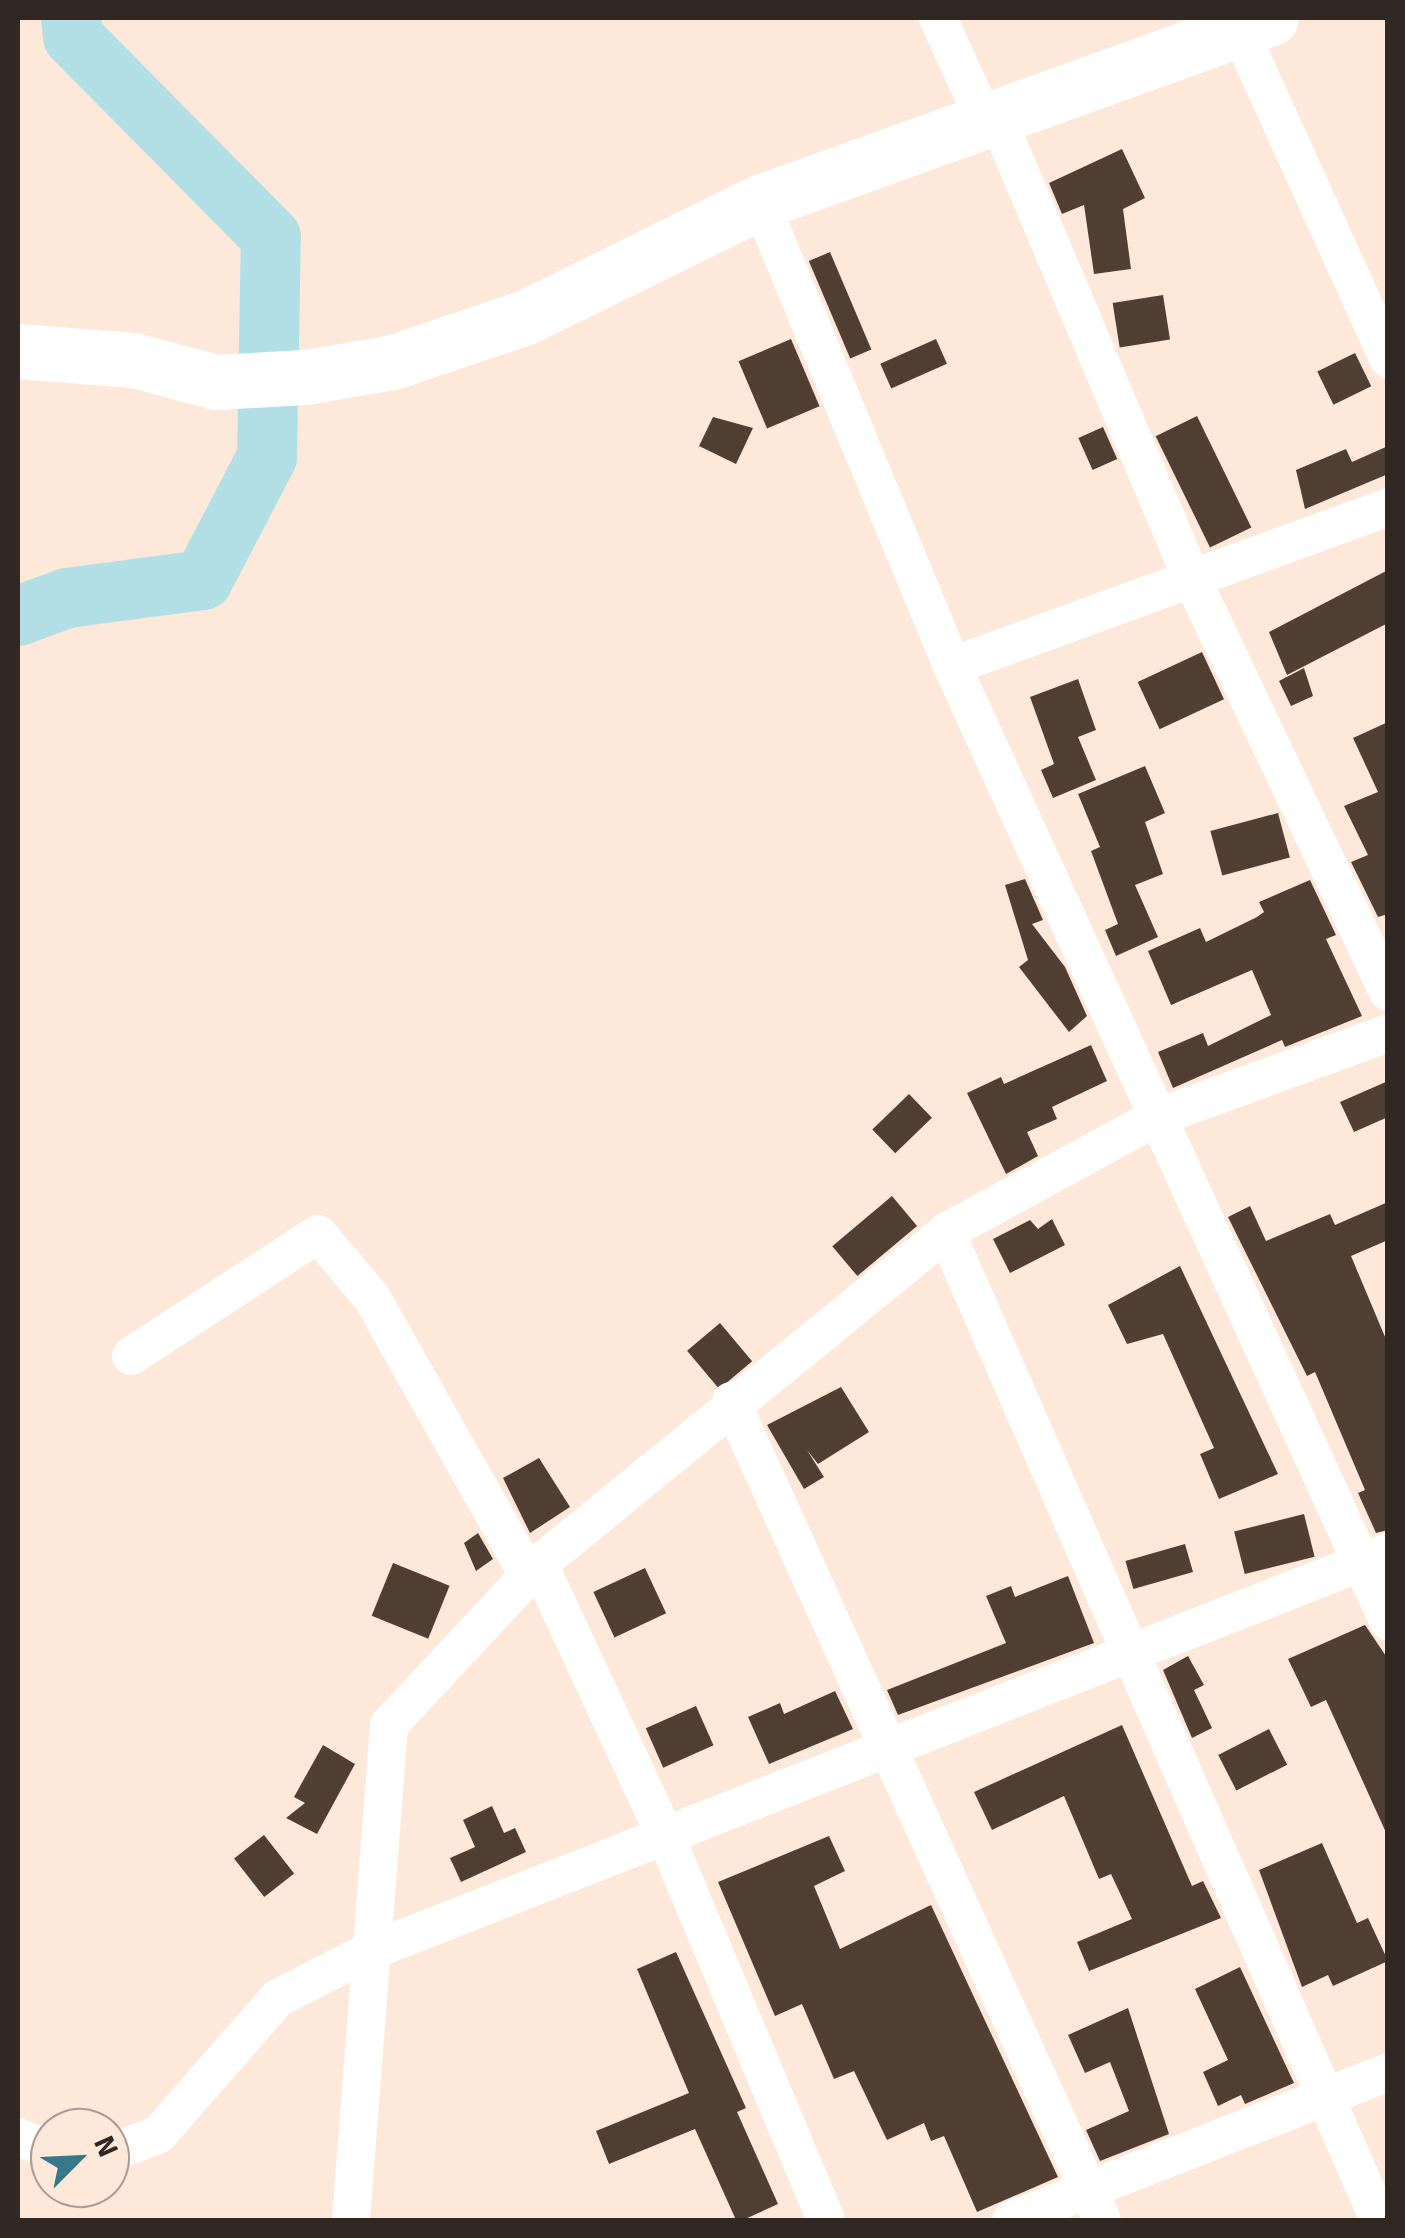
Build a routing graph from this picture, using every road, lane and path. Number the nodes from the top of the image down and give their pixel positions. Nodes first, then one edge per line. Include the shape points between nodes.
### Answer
1 (938, 18) edge
2 (1238, 26) edge
3 (989, 115) junction
4 (760, 202) junction
5 (18, 351) edge
6 (1388, 360) edge
7 (1388, 508) edge
8 (1192, 579) junction
9 (952, 666) junction
10 (1388, 992) edge
11 (1388, 1033) edge
12 (1155, 1118) junction
13 (946, 1232) junction
14 (131, 1356) dead end
15 (731, 1401) junction
16 (1374, 1556) edge
17 (533, 1569) junction
18 (1388, 1621) edge
19 (1132, 1650) junction
20 (887, 1748) junction
21 (666, 1835) junction
22 (368, 1952) junction
23 (1388, 2072) edge
24 (1326, 2096) junction
25 (130, 2146) edge
26 (1095, 2205) edge
27 (351, 2220) edge
28 (826, 2220) edge
29 (1011, 2220) edge
30 (1380, 2220) edge

1 - 3 street
2 - 3 street
2 - 6 street
3 - 4 street
3 - 8 street
4 - 5 street via 526,317 393,362 306,377 216,382 133,360
4 - 9 street
7 - 8 street
8 - 9 street
8 - 10 street
9 - 12 street
11 - 12 street
12 - 13 street
12 - 16 street
13 - 15 street
13 - 19 street
14 - 17 street via 318,1234 372,1298
15 - 17 street
15 - 20 street
16 - 18 street
16 - 19 street
17 - 21 street
17 - 22 street via 389,1725
19 - 20 street
19 - 24 street
20 - 21 street
20 - 26 street
21 - 22 street
21 - 28 street
22 - 25 street via 278,1998 158,2136
22 - 27 street
23 - 24 street
24 - 26 street
24 - 30 street
26 - 29 street

